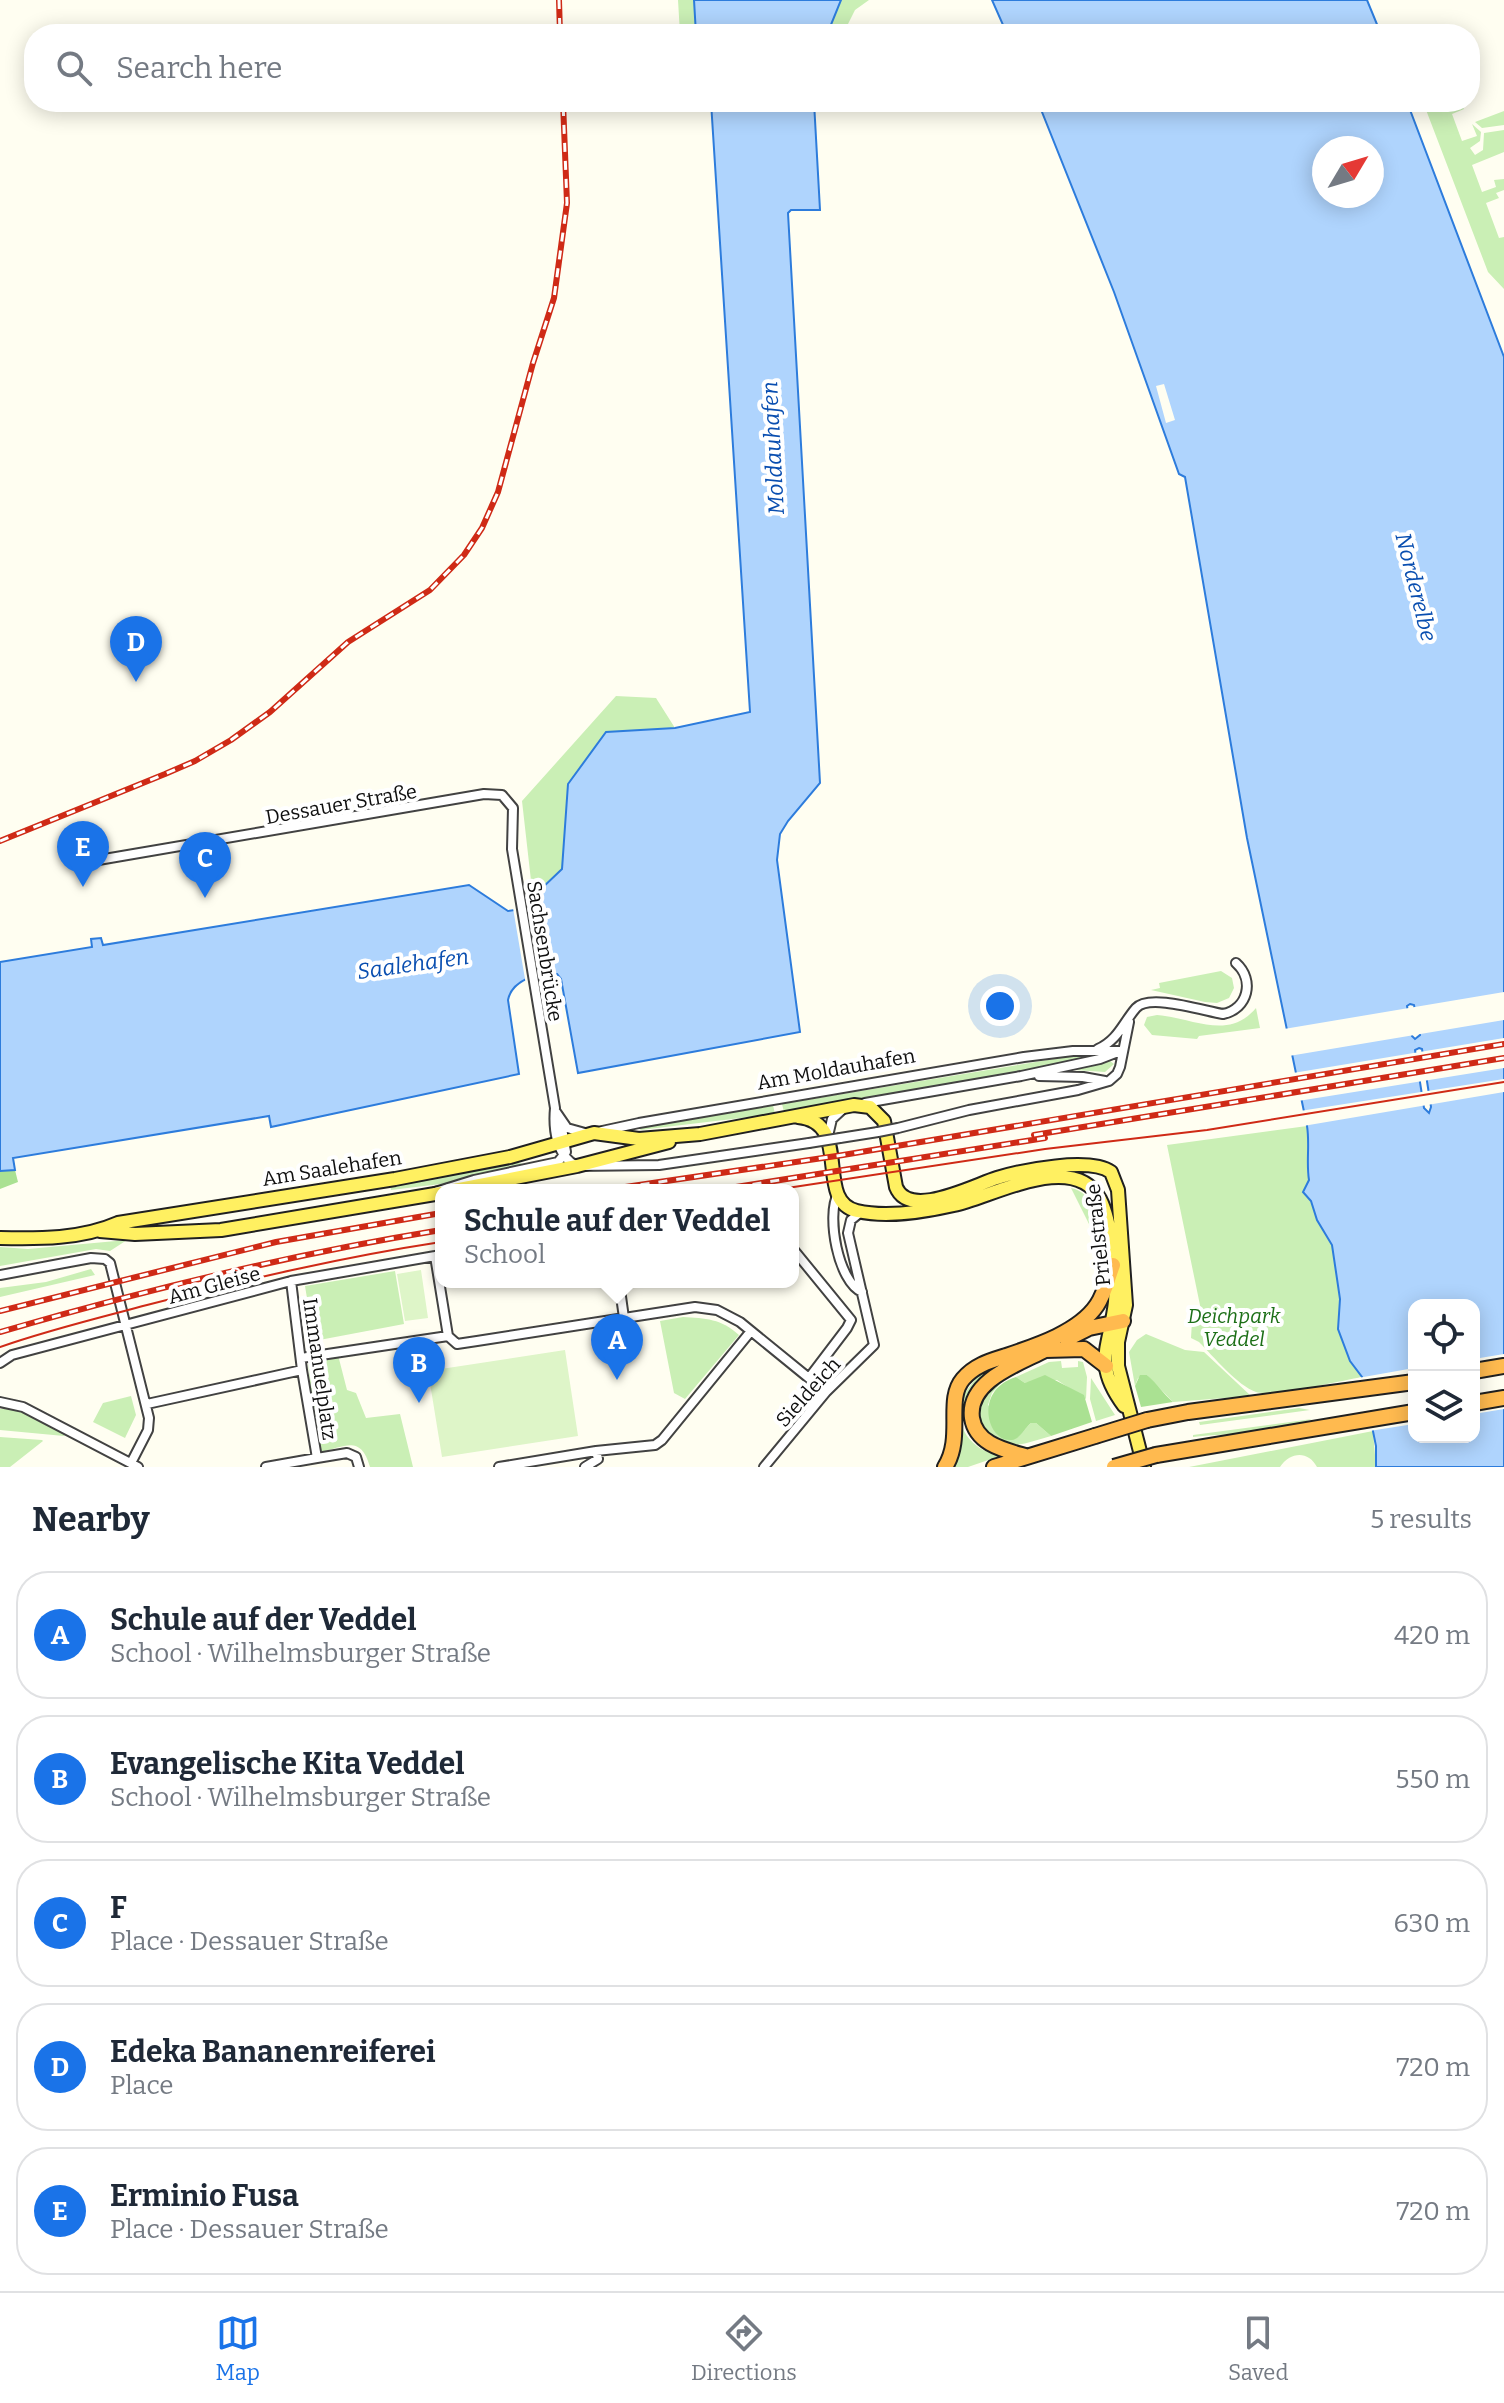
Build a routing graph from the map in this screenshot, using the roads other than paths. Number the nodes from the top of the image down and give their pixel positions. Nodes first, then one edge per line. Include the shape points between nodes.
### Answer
1 (509, 801) joint
2 (81, 863) dead end
3 (1236, 963) dead end
4 (1129, 1022) junction
5 (1093, 1050) junction
6 (1122, 1051) junction
7 (1021, 1076) junction
8 (1109, 1081) junction
9 (902, 1098) junction
10 (854, 1105) junction
11 (555, 1108) junction
12 (794, 1117) junction
13 (561, 1121) junction
14 (887, 1129) junction
15 (594, 1133) junction
16 (700, 1134) junction
17 (834, 1137) junction
18 (562, 1143) junction
19 (565, 1156) junction
20 (577, 1166) junction
21 (462, 1184) edge
22 (485, 1184) edge
23 (898, 1191) junction
24 (435, 1193) edge
25 (435, 1194) edge
26 (838, 1194) junction
27 (427, 1196) junction
28 (865, 1212) junction
29 (99, 1231) junction
30 (0, 1238) edge
31 (435, 1256) edge
32 (799, 1256) edge
33 (1113, 1265) junction
34 (0, 1275) edge
35 (291, 1281) junction
36 (442, 1288) edge
37 (620, 1288) edge
38 (862, 1292) junction
39 (624, 1318) junction
40 (1084, 1319) junction
41 (127, 1324) junction
42 (1118, 1325) junction
43 (751, 1331) junction
44 (448, 1336) junction
45 (1045, 1350) junction
46 (301, 1358) junction
47 (0, 1363) edge
48 (1106, 1366) junction
49 (1504, 1366) edge
50 (302, 1370) junction
51 (1480, 1370) edge
52 (809, 1378) junction
53 (1408, 1383) edge
54 (826, 1392) junction
55 (1504, 1398) edge
56 (0, 1402) edge
57 (1480, 1402) edge
58 (147, 1404) junction
59 (1129, 1411) junction
60 (1408, 1413) edge
61 (596, 1451) junction
62 (1025, 1456) junction
63 (317, 1458) junction
64 (134, 1465) edge
65 (266, 1467) edge
66 (359, 1467) edge
67 (499, 1467) edge
68 (585, 1467) edge
69 (764, 1467) edge
70 (945, 1467) edge
71 (994, 1467) edge
72 (1114, 1467) edge
73 (1144, 1467) edge

1 - 2 street, Dessauer Straße via 498,794 482,794
1 - 11 street, Sachsenbrücke via 512,849
3 - 4 street via 1247,986 1234,1011 1223,1014 1148,1001 1136,1008
4 - 5 street via 1114,1039
4 - 6 street
5 - 6 street, Am Moldauhafen
5 - 15 street, Am Moldauhafen via 1024,1057
6 - 7 street
6 - 8 street via 1117,1074
7 - 8 street
7 - 9 street
8 - 14 street
9 - 10 street
9 - 14 street via 890,1106
10 - 12 main road
10 - 14 main road via 875,1110
10 - 17 street via 832,1119
11 - 13 street, Sachsenbrücke
11 - 18 street, Sachsenbrücke via 555,1134
12 - 16 main road
12 - 17 main road via 812,1120
13 - 15 street via 572,1131
13 - 18 street
14 - 17 street
14 - 23 main road
15 - 16 main road via 639,1139
15 - 18 main road, Am Moldauhafen
16 - 20 main road
17 - 20 street, bridge via 659,1165
17 - 26 main road
18 - 19 street
18 - 29 main road, Am Saalehafen via 395,1179 118,1223
19 - 20 street
19 - 21 street, Am Saalehafen
20 - 22 main road
23 - 28 main road via 884,1206
23 - 42 main road, Prielstraße via 911,1201 958,1193 1001,1177 1086,1164 1109,1170 1117,1185 1126,1305
24 - 27 street, Am Saalehafen
25 - 27 main road, Am Saalehafen
26 - 28 main road via 846,1207
26 - 38 street via 832,1209 839,1261 850,1284
27 - 29 main road, Am Saalehafen via 221,1230
28 - 33 main road, Prielstraße via 954,1205 1005,1187 1075,1178 1101,1202
28 - 38 street via 851,1220 848,1233
29 - 30 main road, Am Saalehafen
31 - 35 street, Am Gleise
32 - 52 street, Sieldeich via 851,1323
33 - 40 highway via 1100,1299
33 - 42 main road, Prielstraße
34 - 41 street via 105,1259 114,1270
35 - 41 street, Am Gleise
35 - 46 street, Immanuelplatz
36 - 44 street
37 - 39 street
38 - 54 street, Sieldeich via 874,1339 871,1351
39 - 43 street via 695,1307 717,1310
39 - 44 street via 457,1344
40 - 42 highway
40 - 70 highway via 1036,1345 981,1364 964,1378 956,1394 955,1448
41 - 47 street, Am Gleise via 12,1355
41 - 58 street
42 - 45 highway via 1089,1328
42 - 48 main road via 1105,1349
42 - 59 main road via 1116,1354
43 - 52 street
43 - 61 street via 662,1440
44 - 46 street
45 - 48 highway via 1084,1349
45 - 62 highway via 992,1380 972,1406 974,1425 985,1440
46 - 50 street, Immanuelplatz
48 - 59 main road via 1109,1382
49 - 51 highway
50 - 58 street
50 - 63 street, Immanuelplatz
52 - 54 street
53 - 62 highway, bridge via 1188,1412
54 - 69 street, Sieldeich
55 - 57 highway
56 - 64 street via 17,1404
58 - 64 street via 148,1430
59 - 73 main road
60 - 72 highway, bridge via 1156,1455
61 - 67 street
61 - 68 street via 598,1459
62 - 71 highway
63 - 65 street
63 - 66 street, Immanuelplatz via 349,1453

